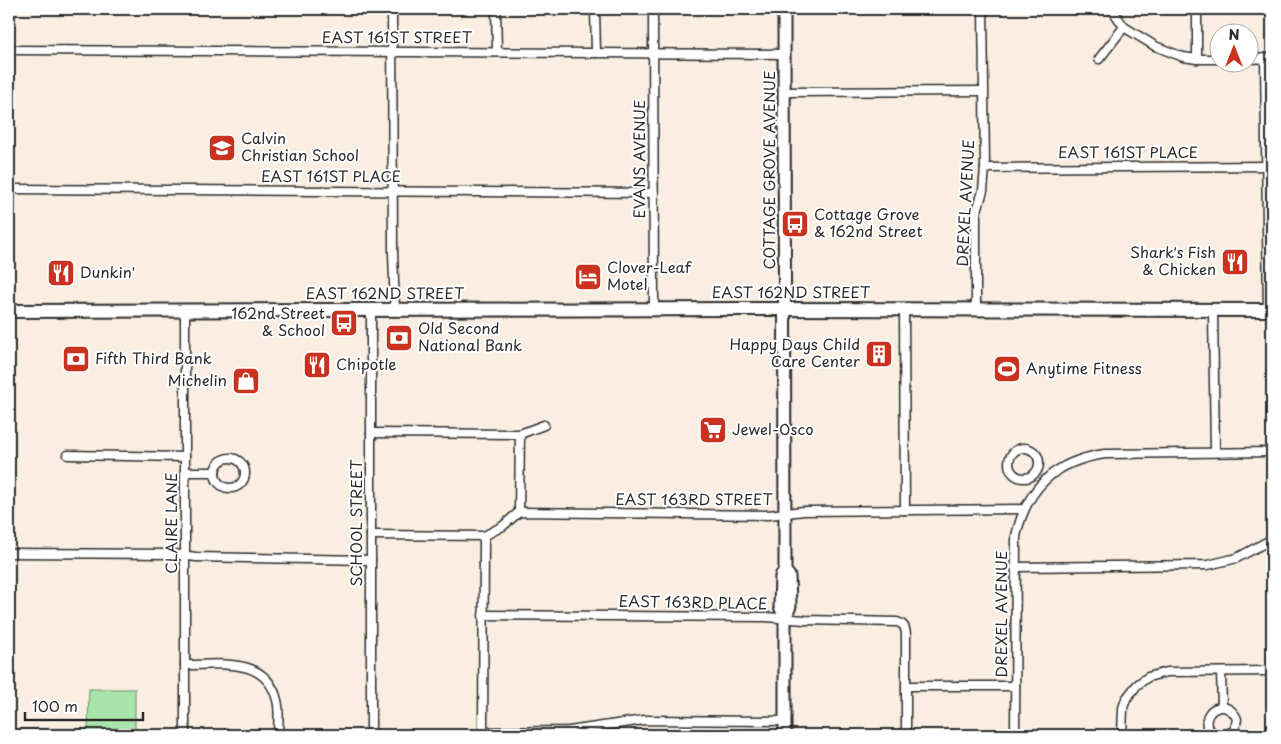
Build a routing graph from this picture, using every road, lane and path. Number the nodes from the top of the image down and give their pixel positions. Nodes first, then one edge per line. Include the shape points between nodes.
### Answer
1 (392, 9) edge
2 (496, 9) edge
3 (595, 9) edge
4 (653, 9) edge
5 (784, 9) edge
6 (982, 9) edge
7 (1112, 9) edge
8 (1197, 9) edge
9 (1124, 27) junction
10 (9, 50) edge
11 (392, 51) junction
12 (497, 52) junction
13 (596, 53) junction
14 (653, 53) junction
15 (784, 54) junction
16 (1269, 58) edge
17 (1099, 59) dead end
18 (1197, 59) junction
19 (1208, 59) edge
20 (982, 91) junction
21 (784, 92) junction
22 (1269, 166) edge
23 (985, 168) junction
24 (9, 189) edge
25 (393, 191) junction
26 (654, 193) junction
27 (654, 309) junction
28 (785, 309) junction
29 (904, 309) junction
30 (184, 310) junction
31 (371, 310) junction
32 (395, 310) junction
33 (976, 310) junction
34 (1270, 310) edge
35 (9, 311) edge
36 (1213, 311) junction
37 (544, 425) dead end
38 (371, 433) junction
39 (520, 434) junction
40 (1215, 452) junction
41 (1272, 452) edge
42 (68, 455) dead end
43 (185, 456) junction
44 (185, 472) junction
45 (215, 472) dead end
46 (1034, 474) dead end
47 (1043, 482) junction
48 (1024, 509) junction
49 (905, 510) junction
50 (519, 512) junction
51 (785, 513) junction
52 (371, 535) junction
53 (484, 536) junction
54 (1272, 539) edge
55 (9, 553) edge
56 (186, 556) junction
57 (371, 560) junction
58 (1015, 567) junction
59 (483, 615) junction
60 (785, 619) junction
61 (185, 665) junction
62 (1272, 671) edge
63 (1221, 672) junction
64 (906, 686) junction
65 (1015, 686) junction
66 (1222, 706) junction
67 (785, 720) junction
68 (483, 734) edge
69 (185, 735) edge
70 (278, 735) edge
71 (371, 735) edge
72 (785, 735) edge
73 (906, 735) edge
74 (1015, 735) edge
75 (1122, 735) edge
76 (1215, 735) edge
77 (1228, 735) edge

1 - 11 street
2 - 12 street
3 - 13 street
4 - 14 street, EVANS AVENUE
5 - 15 street, COTTAGE GROVE AVENUE
6 - 20 street, DREXEL AVENUE
7 - 9 street
8 - 18 street
9 - 17 street
9 - 18 street via 1166,51
10 - 11 street, EAST 161ST STREET
11 - 12 street, EAST 161ST STREET
11 - 25 street
12 - 13 street, EAST 161ST STREET
13 - 14 street, EAST 161ST STREET
14 - 15 street, EAST 161ST STREET
14 - 26 street, EVANS AVENUE
15 - 21 street, COTTAGE GROVE AVENUE
16 - 22 street
18 - 19 street
20 - 21 street
20 - 23 street, DREXEL AVENUE
21 - 28 street, COTTAGE GROVE AVENUE
22 - 23 street, EAST 161ST PLACE
22 - 34 street
23 - 33 street, DREXEL AVENUE via 984,191 976,214
24 - 25 street, EAST 161ST PLACE
25 - 26 street, EAST 161ST PLACE
25 - 32 street
26 - 27 street, EVANS AVENUE
27 - 28 main road, EAST 162ND STREET
27 - 32 main road, EAST 162ND STREET
28 - 29 main road, EAST 162ND STREET
28 - 51 street, COTTAGE GROVE AVENUE
29 - 33 main road, EAST 162ND STREET
29 - 49 street
30 - 31 main road, EAST 162ND STREET
30 - 35 main road, EAST 162ND STREET
30 - 43 street, CLAIRE LANE
31 - 32 main road, EAST 162ND STREET
31 - 38 street, SCHOOL STREET
33 - 36 main road, EAST 162ND STREET
34 - 36 main road, EAST 162ND STREET
36 - 40 street
37 - 39 street
38 - 39 street
38 - 52 street, SCHOOL STREET
39 - 50 street
40 - 41 street, DREXEL AVENUE
40 - 47 street, DREXEL AVENUE via 1090,456 1063,467
42 - 43 street
43 - 44 street, CLAIRE LANE
44 - 45 street
44 - 56 street, CLAIRE LANE
46 - 47 street
47 - 48 street, DREXEL AVENUE
48 - 49 street, EAST 163RD STREET
48 - 58 street, DREXEL AVENUE via 1016,536
49 - 51 street, EAST 163RD STREET
50 - 51 street, EAST 163RD STREET
50 - 53 street
51 - 60 street, COTTAGE GROVE AVENUE via 785,571 789,576 790,606
52 - 53 street
52 - 57 street, SCHOOL STREET
53 - 59 street
54 - 58 street via 1237,558 1208,565
55 - 56 street
56 - 57 street
56 - 61 street, CLAIRE LANE
57 - 71 street, SCHOOL STREET
58 - 65 street, DREXEL AVENUE
59 - 60 street, EAST 163RD PLACE via 766,616
59 - 68 street
60 - 64 street, EAST 163RD PLACE via 888,620 902,624 906,634
60 - 67 street, COTTAGE GROVE AVENUE
61 - 69 street, CLAIRE LANE
61 - 70 street via 241,666 265,677 277,702
62 - 63 street
63 - 66 street
63 - 75 street via 1157,673 1148,677 1131,692 1123,708
64 - 65 street
64 - 73 street
65 - 74 street, DREXEL AVENUE
66 - 76 street via 1212,709 1207,717 1207,727
66 - 77 street via 1231,710 1237,719 1235,729
67 - 68 street via 644,720 569,731
67 - 72 street, COTTAGE GROVE AVENUE

